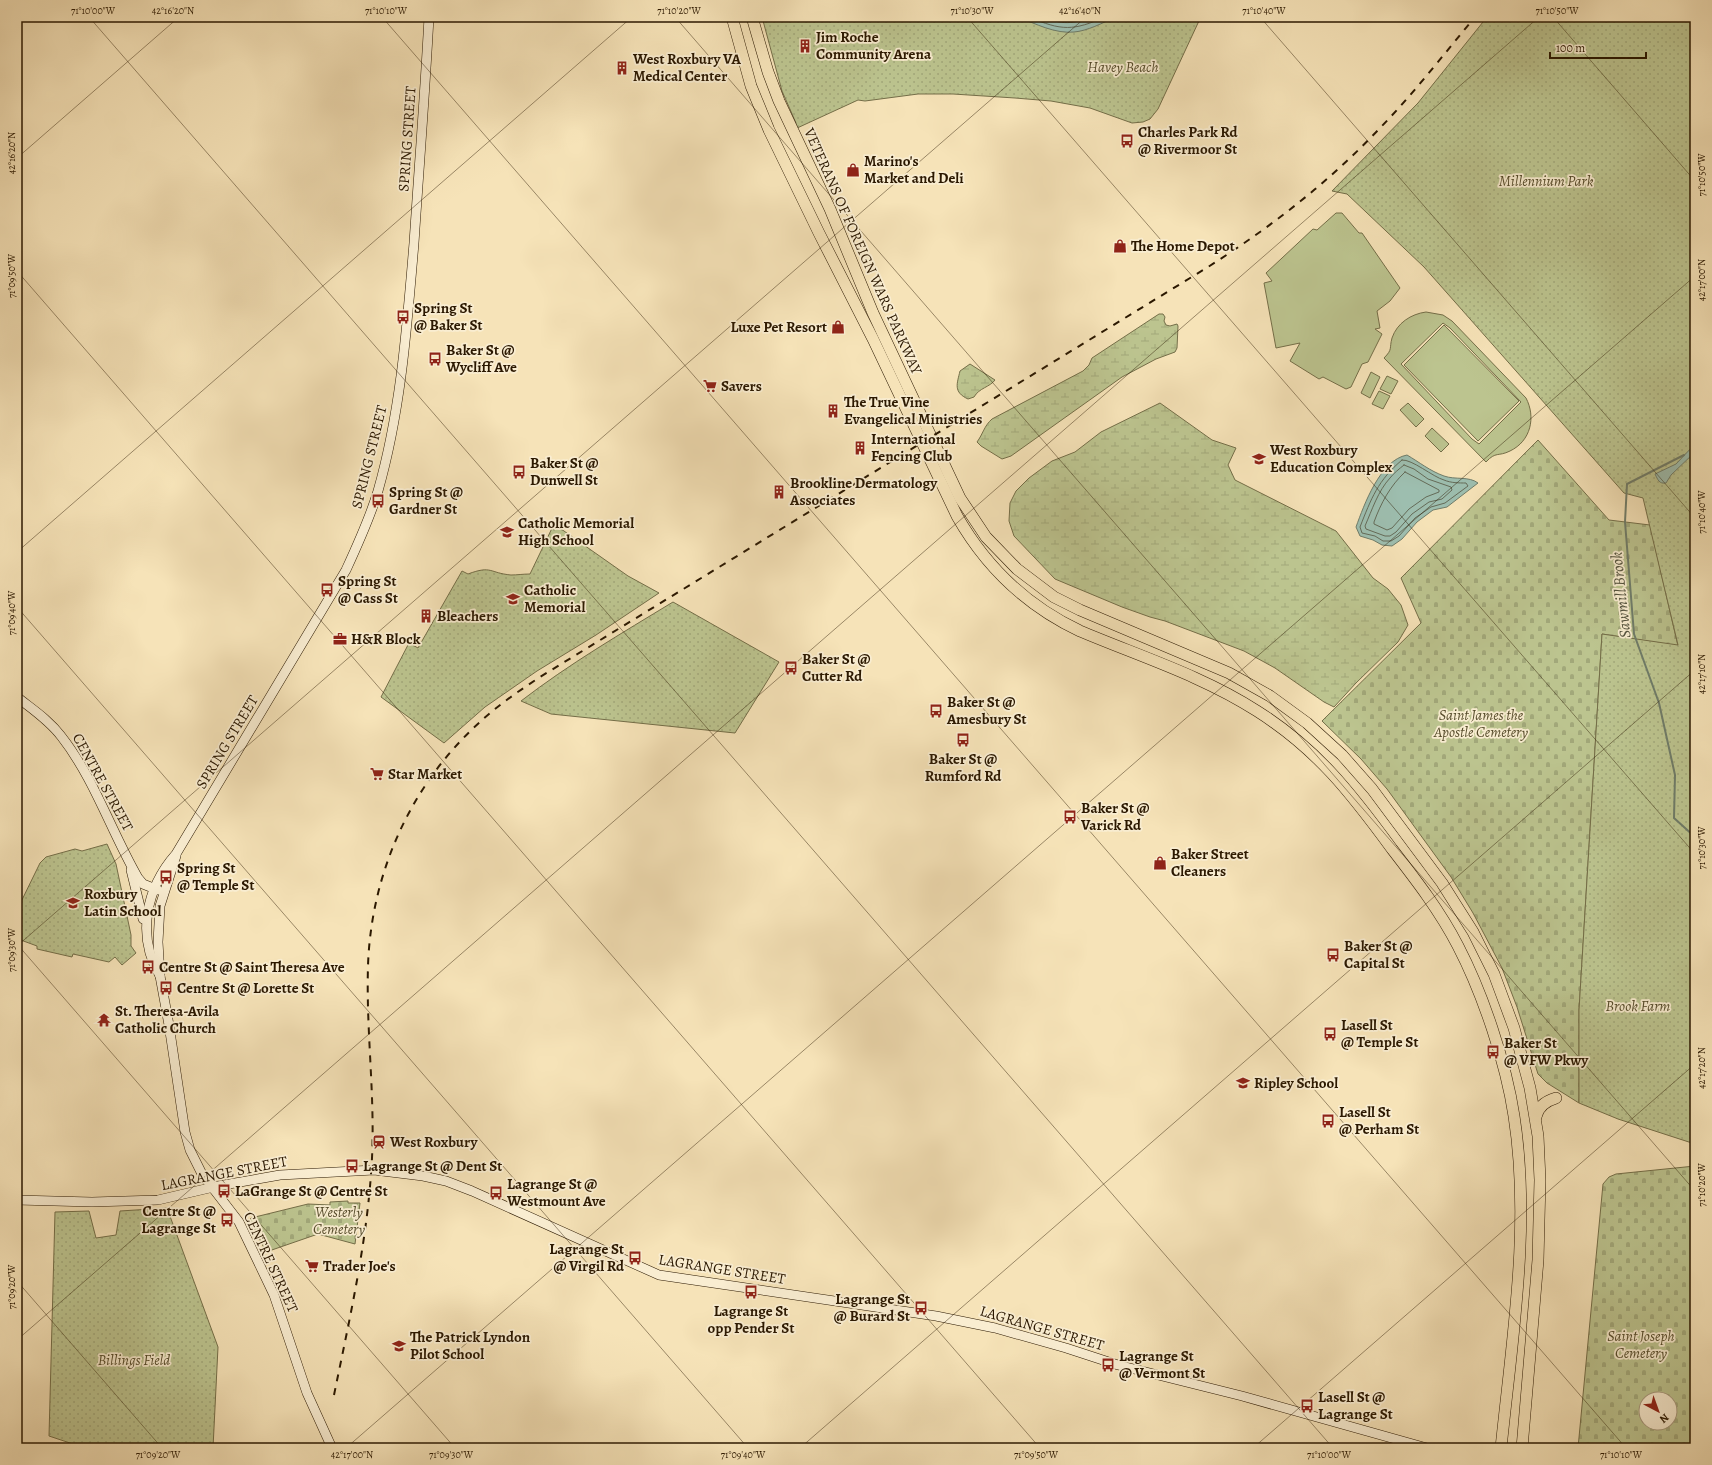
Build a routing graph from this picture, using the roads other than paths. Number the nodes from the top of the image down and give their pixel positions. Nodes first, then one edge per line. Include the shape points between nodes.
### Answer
1 (429, 17) edge
2 (732, 17) edge
3 (752, 17) edge
4 (1175, 649) junction
5 (1168, 667) junction
6 (17, 697) edge
7 (176, 854) junction
8 (130, 862) junction
9 (154, 888) junction
10 (164, 892) junction
11 (146, 930) junction
12 (160, 976) junction
13 (1556, 1098) dead end
14 (1536, 1117) junction
15 (212, 1187) junction
16 (17, 1200) edge
17 (332, 1448) edge
18 (1427, 1448) edge
19 (1501, 1448) edge
20 (1522, 1448) edge

1 - 7 main road, SPRING STREET via 407,329 394,418 378,490 359,544 346,570
2 - 5 highway, VETERANS OF FOREIGN WARS PARKWAY via 751,86 769,130 816,229 876,344 954,510 974,543 1008,582 1048,614 1080,631
3 - 4 highway, VETERANS OF FOREIGN WARS PARKWAY via 781,107 832,214 882,334 956,489 976,524 1008,562 1054,597
4 - 5 highway
4 - 14 highway, VETERANS OF FOREIGN WARS PARKWAY via 1229,672 1280,702 1325,739 1372,789 1448,892 1484,953 1514,1028
5 - 19 highway, VETERANS OF FOREIGN WARS PARKWAY via 1208,684 1254,709 1296,739 1326,766 1354,797 1429,899 1454,938 1474,980 1510,1094 1518,1157 1518,1261
6 - 8 main road, CENTRE STREET via 52,726 69,746
7 - 9 main road, SPRING STREET
7 - 10 main road, SPRING STREET
8 - 9 main road, CENTRE STREET via 141,881
8 - 11 main road
9 - 10 main road, CENTRE STREET
9 - 11 main road, CENTRE STREET via 148,903
10 - 12 main road, CENTRE STREET via 157,931
11 - 12 main road, CENTRE STREET via 154,964
12 - 15 main road, CENTRE STREET via 185,1132 194,1158
13 - 14 highway via 1541,1106
14 - 20 highway, VETERANS OF FOREIGN WARS PARKWAY via 1540,1166 1539,1243
15 - 16 main road, LAGRANGE STREET via 158,1200
15 - 17 main road, CENTRE STREET via 239,1222 274,1295 307,1393
15 - 18 main road, LAGRANGE STREET via 280,1175 358,1170 385,1170 423,1176 472,1191 659,1275 936,1316 994,1328 1118,1365 1242,1396

